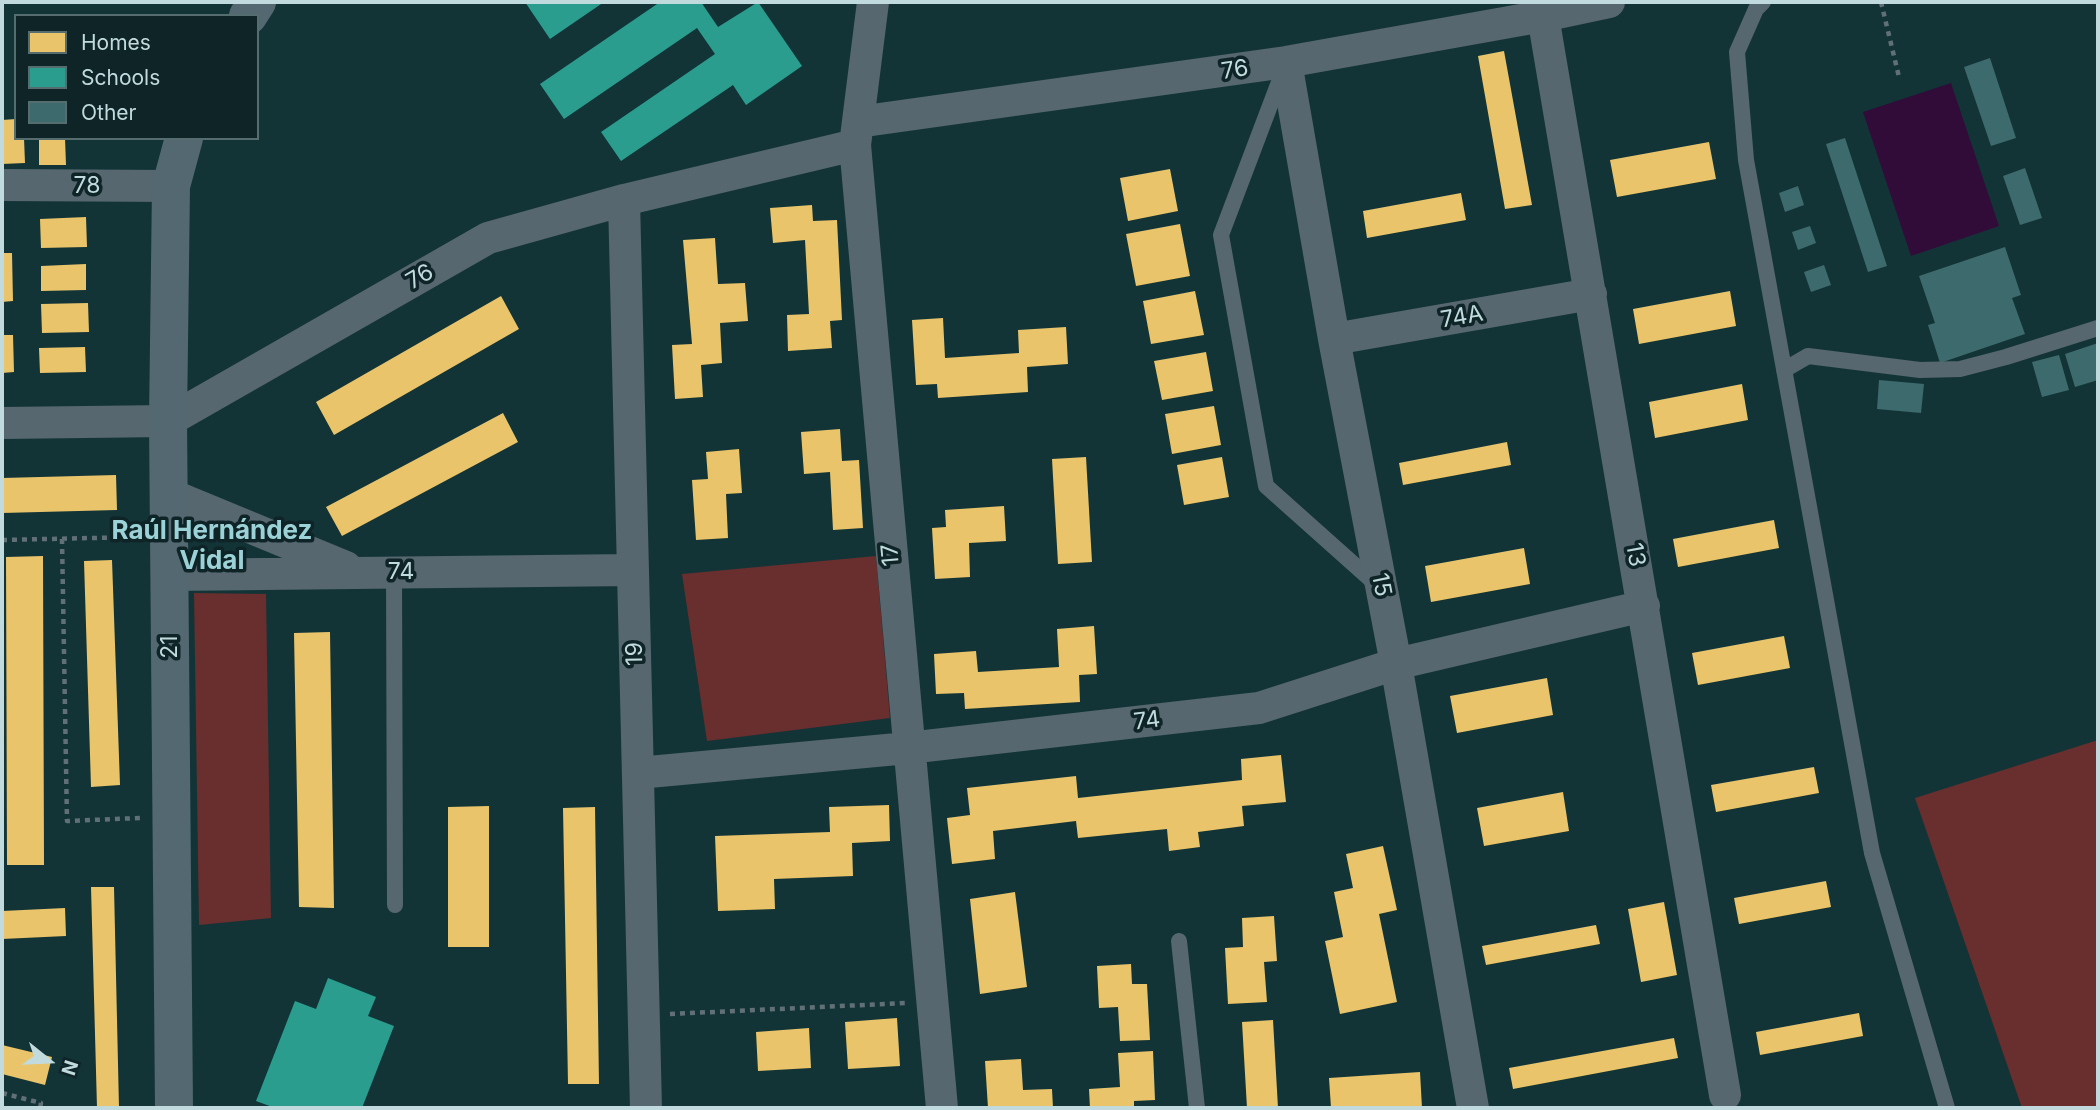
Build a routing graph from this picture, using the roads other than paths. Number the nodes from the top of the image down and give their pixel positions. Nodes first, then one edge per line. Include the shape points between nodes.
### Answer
1 (873, 2) edge
2 (1609, 2) edge
3 (1763, 2) edge
4 (1543, 16) junction
5 (1286, 62) junction
6 (857, 134) junction
7 (183, 140) edge
8 (2, 185) edge
9 (171, 186) junction
10 (625, 200) junction
11 (1591, 294) junction
12 (2098, 328) edge
13 (1334, 340) junction
14 (1784, 370) junction
15 (168, 421) junction
16 (2, 423) edge
17 (169, 494) junction
18 (633, 570) junction
19 (394, 572) junction
20 (360, 573) junction
21 (170, 575) junction
22 (1382, 589) junction
23 (1644, 606) junction
24 (1396, 664) junction
25 (908, 748) junction
26 (638, 773) junction
27 (396, 905) dead end
28 (1179, 940) dead end
29 (1725, 1095) dead end
30 (174, 1108) edge
31 (646, 1108) edge
32 (942, 1108) edge
33 (1198, 1108) edge
34 (1473, 1108) edge
35 (1947, 1108) edge

1 - 6 street, 17
2 - 4 street, 76
3 - 14 lane via 1737,52 1746,160
4 - 5 street, 76
4 - 11 street, 13
5 - 6 street, 76
5 - 13 street, 15
5 - 22 lane via 1221,235 1266,486
6 - 10 street, 76
6 - 25 street, 17
7 - 9 street, 21
8 - 9 street, 78
9 - 15 street, 21
10 - 15 street, 76 via 488,238
10 - 18 street, 19
11 - 13 street, 74A
11 - 23 street, 13
12 - 14 lane via 1960,369 1920,370 1808,356
13 - 22 street, 15
14 - 35 lane via 1872,853
15 - 16 street, 76
15 - 17 street, 21
17 - 20 street
17 - 21 street, 21
18 - 19 street, 74
18 - 26 street, 19
19 - 20 street, 74
19 - 27 lane
20 - 21 street, 74
21 - 30 street, 21
22 - 24 street, 15
23 - 24 street, 74
23 - 29 street, 13
24 - 25 street, 74 via 1259,708
24 - 34 street, 15
25 - 26 street, 74
25 - 32 street, 17
26 - 31 street, 19
28 - 33 lane

